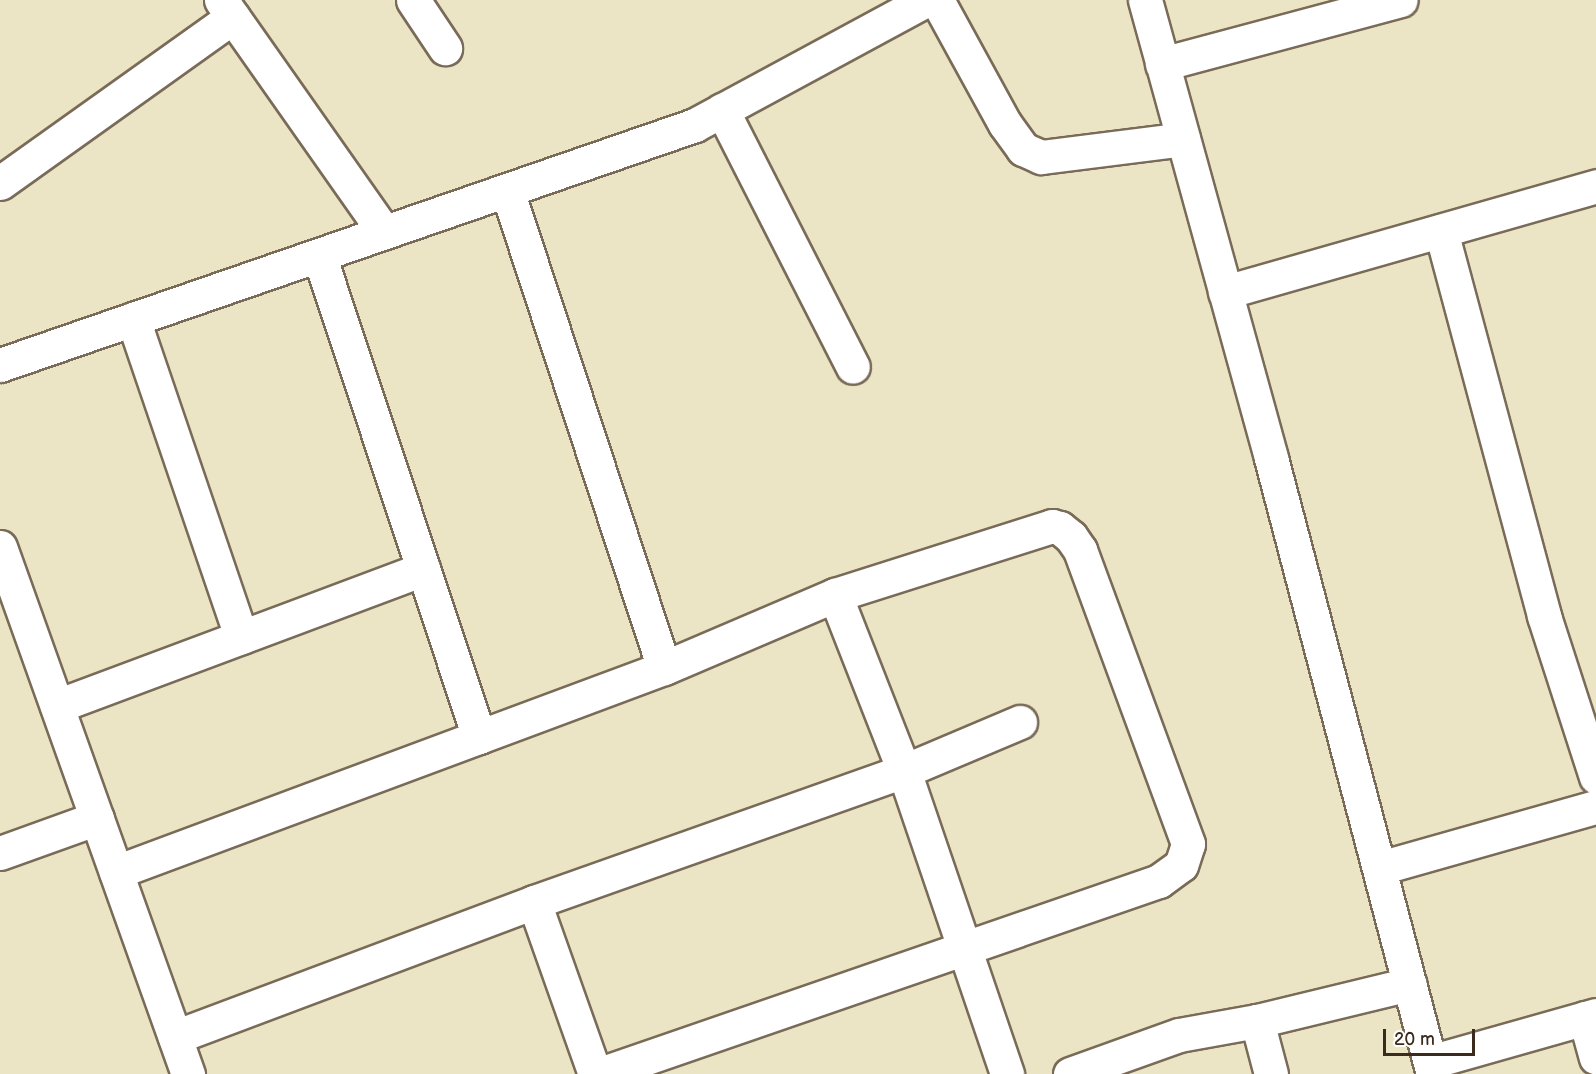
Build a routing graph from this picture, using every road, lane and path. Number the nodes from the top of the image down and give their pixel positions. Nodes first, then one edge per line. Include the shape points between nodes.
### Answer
1 (413, 0) edge
2 (926, 0) edge
3 (938, 0) edge
4 (1145, 0) edge
5 (1401, 0) edge
6 (227, 8) edge
7 (445, 48) dead end
8 (1162, 64) junction
9 (722, 110) junction
10 (1183, 139) junction
11 (0, 183) edge
12 (1596, 186) edge
13 (507, 190) junction
14 (1441, 231) junction
15 (384, 232) junction
16 (319, 255) junction
17 (1225, 291) junction
18 (133, 320) junction
19 (0, 365) edge
20 (853, 367) dead end
21 (0, 547) edge
22 (423, 569) junction
23 (835, 595) junction
24 (241, 637) junction
25 (664, 668) junction
26 (57, 706) junction
27 (1020, 722) dead end
28 (479, 737) junction
29 (904, 771) junction
30 (1596, 777) edge
31 (1596, 807) edge
32 (97, 818) junction
33 (0, 853) edge
34 (1380, 868) junction
35 (116, 872) junction
36 (534, 902) junction
37 (964, 947) junction
38 (1410, 984) junction
39 (1591, 1016) edge
40 (1257, 1021) junction
41 (175, 1037) junction
42 (1596, 1058) edge
43 (1432, 1068) edge
44 (188, 1074) edge
45 (596, 1074) edge
46 (600, 1074) edge
47 (1007, 1074) edge
48 (1070, 1074) edge
49 (1271, 1074) edge

1 - 7 street
2 - 9 street
3 - 10 street via 1005,124 1023,149 1041,158
4 - 8 street
5 - 8 street
6 - 11 street
6 - 15 street
8 - 10 street
9 - 13 street via 695,124
9 - 20 street
10 - 17 street
12 - 14 street
13 - 15 street
13 - 25 street
14 - 17 street
14 - 30 street via 1544,616
15 - 16 street
16 - 18 street
16 - 22 street
17 - 34 street
18 - 19 street
18 - 24 street
21 - 26 street
22 - 24 street
22 - 28 street
23 - 25 street
23 - 29 street
23 - 37 street via 1052,526 1060,528 1080,550 1188,844 1181,865 1158,881
24 - 26 street
25 - 28 street
26 - 32 street
27 - 29 street
28 - 35 street
29 - 36 street
29 - 37 street
31 - 34 street
32 - 33 street
32 - 35 street
34 - 38 street
35 - 41 street
36 - 41 street
36 - 45 street
37 - 46 street
37 - 47 street
38 - 40 street
38 - 43 street
39 - 42 street
39 - 43 street
40 - 48 street via 1179,1035
40 - 49 street
41 - 44 street

